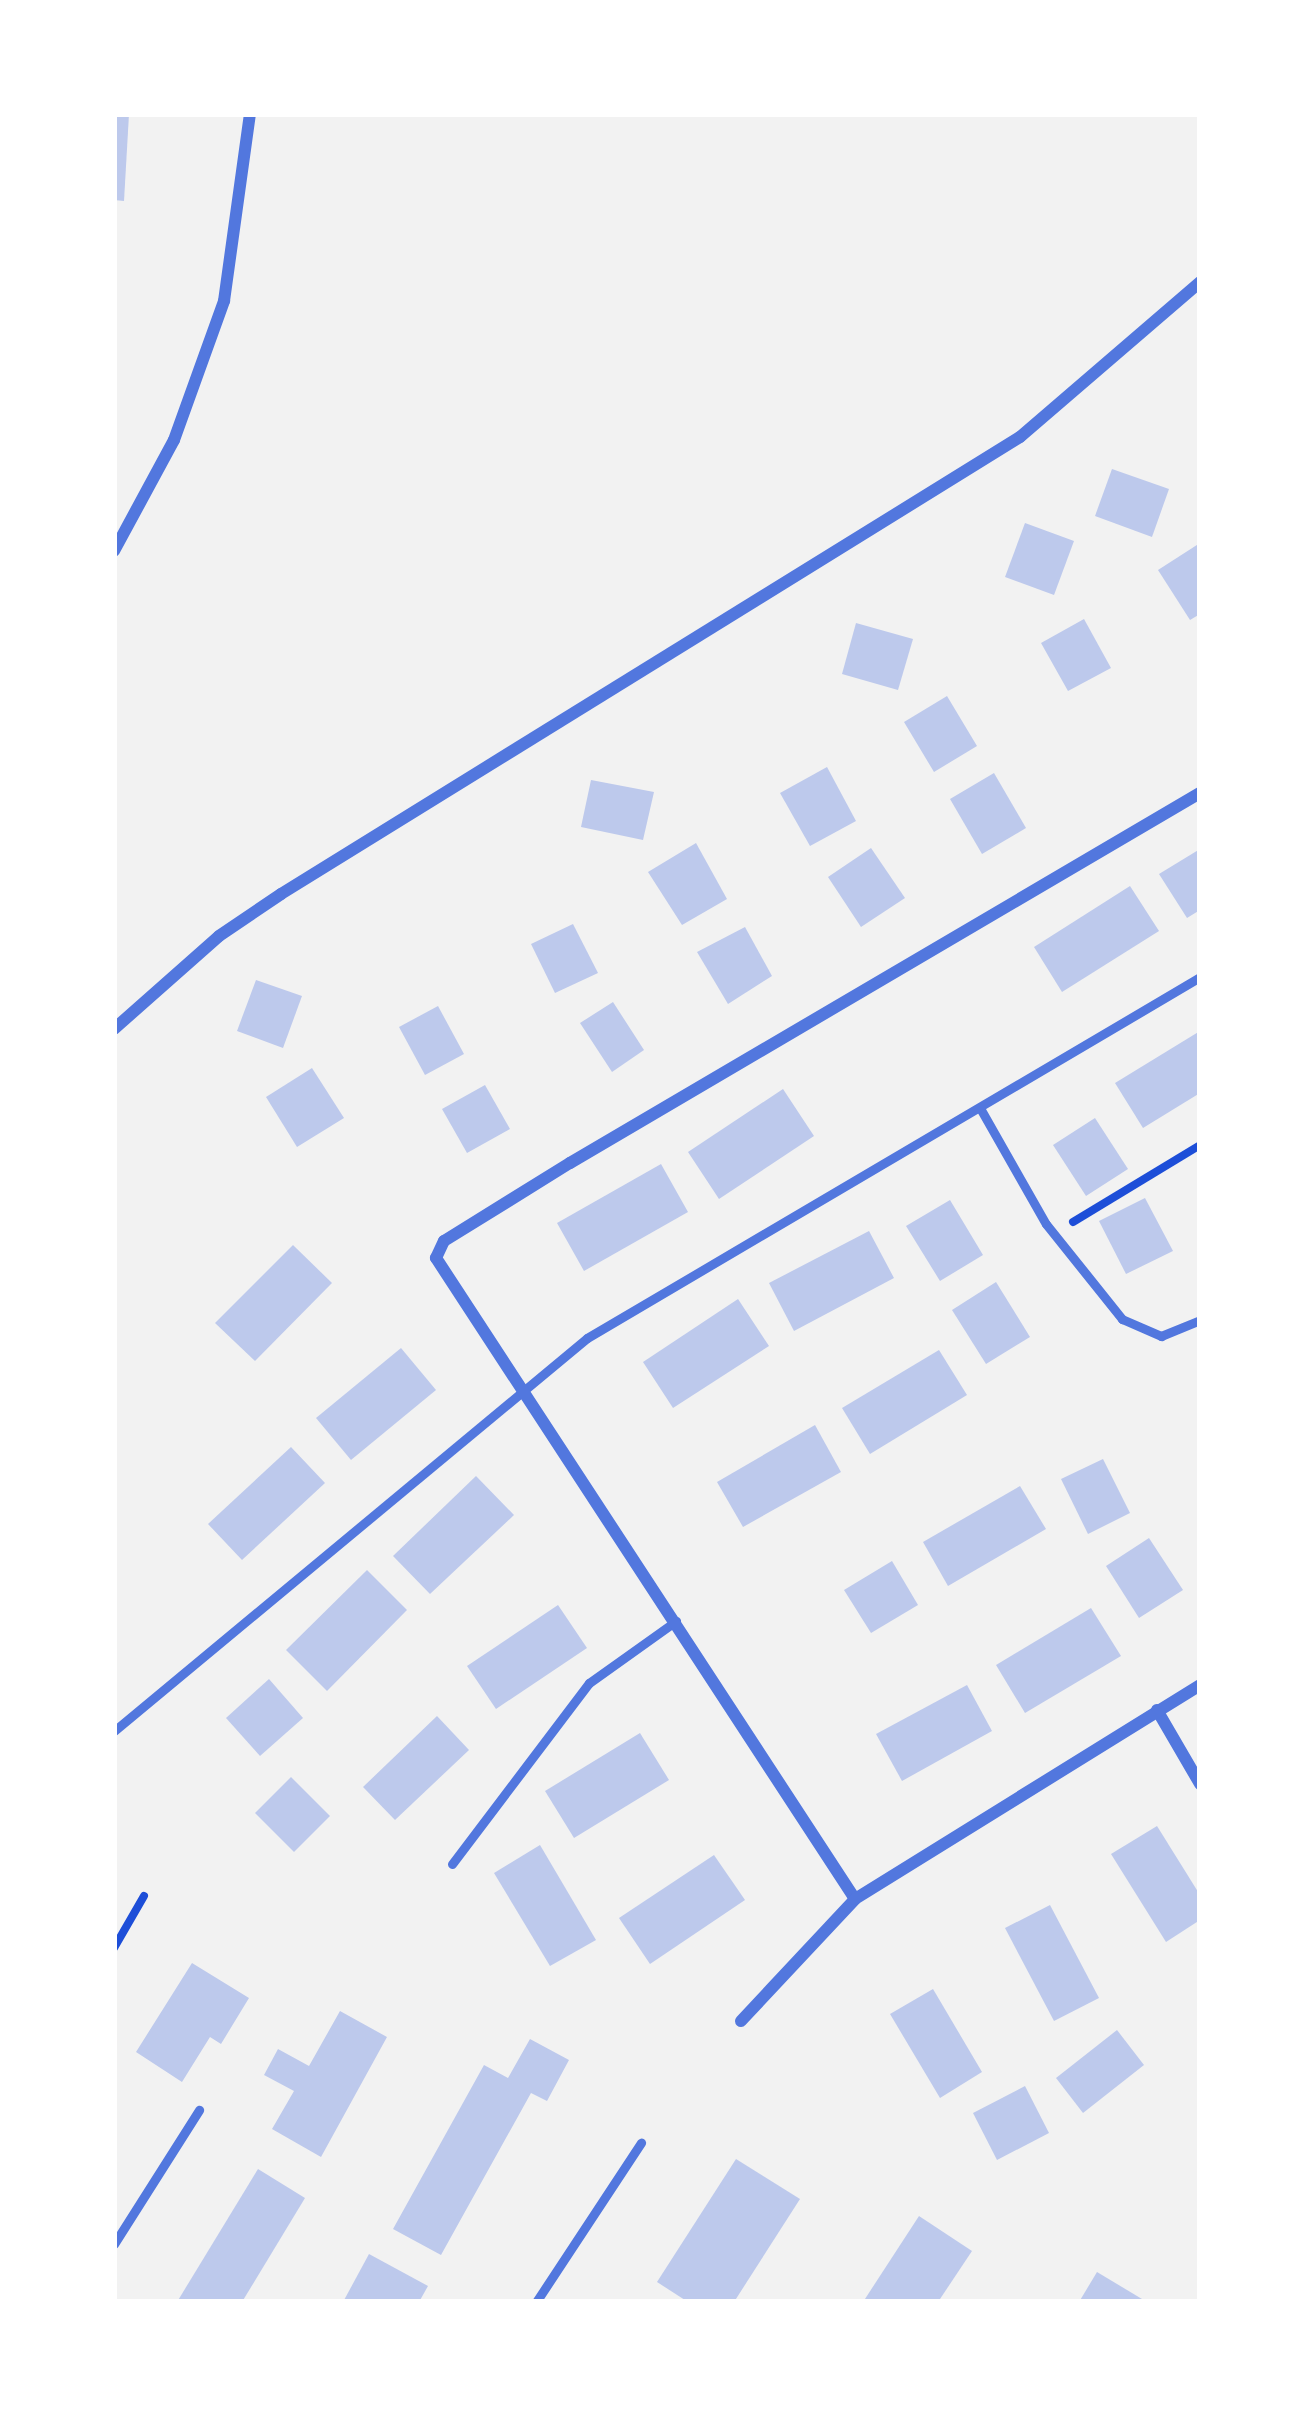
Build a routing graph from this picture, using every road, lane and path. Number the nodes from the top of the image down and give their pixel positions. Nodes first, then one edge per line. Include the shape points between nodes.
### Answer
1 (250, 114) edge
2 (1200, 282) edge
3 (114, 551) edge
4 (1200, 793) edge
5 (1200, 977) edge
6 (114, 1029) edge
7 (980, 1108) junction
8 (1200, 1145) edge
9 (1053, 1234) junction
10 (1200, 1320) edge
11 (529, 1391) junction
12 (676, 1621) junction
13 (1200, 1685) edge
14 (1157, 1710) junction
15 (114, 1731) edge
16 (1200, 1784) edge
17 (452, 1864) dead end
18 (145, 1896) dead end
19 (855, 1899) junction
20 (114, 1948) edge
21 (741, 2021) dead end
22 (199, 2110) dead end
23 (641, 2143) dead end
24 (114, 2244) edge
25 (536, 2302) edge

1 - 3 street via 224,301 174,440
2 - 6 street via 1020,437 281,894 193,957
4 - 11 street via 444,1241 436,1258
5 - 7 lane
7 - 9 lane
7 - 11 lane via 587,1338
8 - 9 path
9 - 10 lane via 1093,1290 1141,1331 1161,1336
11 - 12 street
11 - 15 lane
12 - 17 lane via 589,1683
12 - 19 street
13 - 14 street
14 - 16 street
14 - 19 street
18 - 20 path
19 - 21 street
22 - 24 lane
23 - 25 lane

